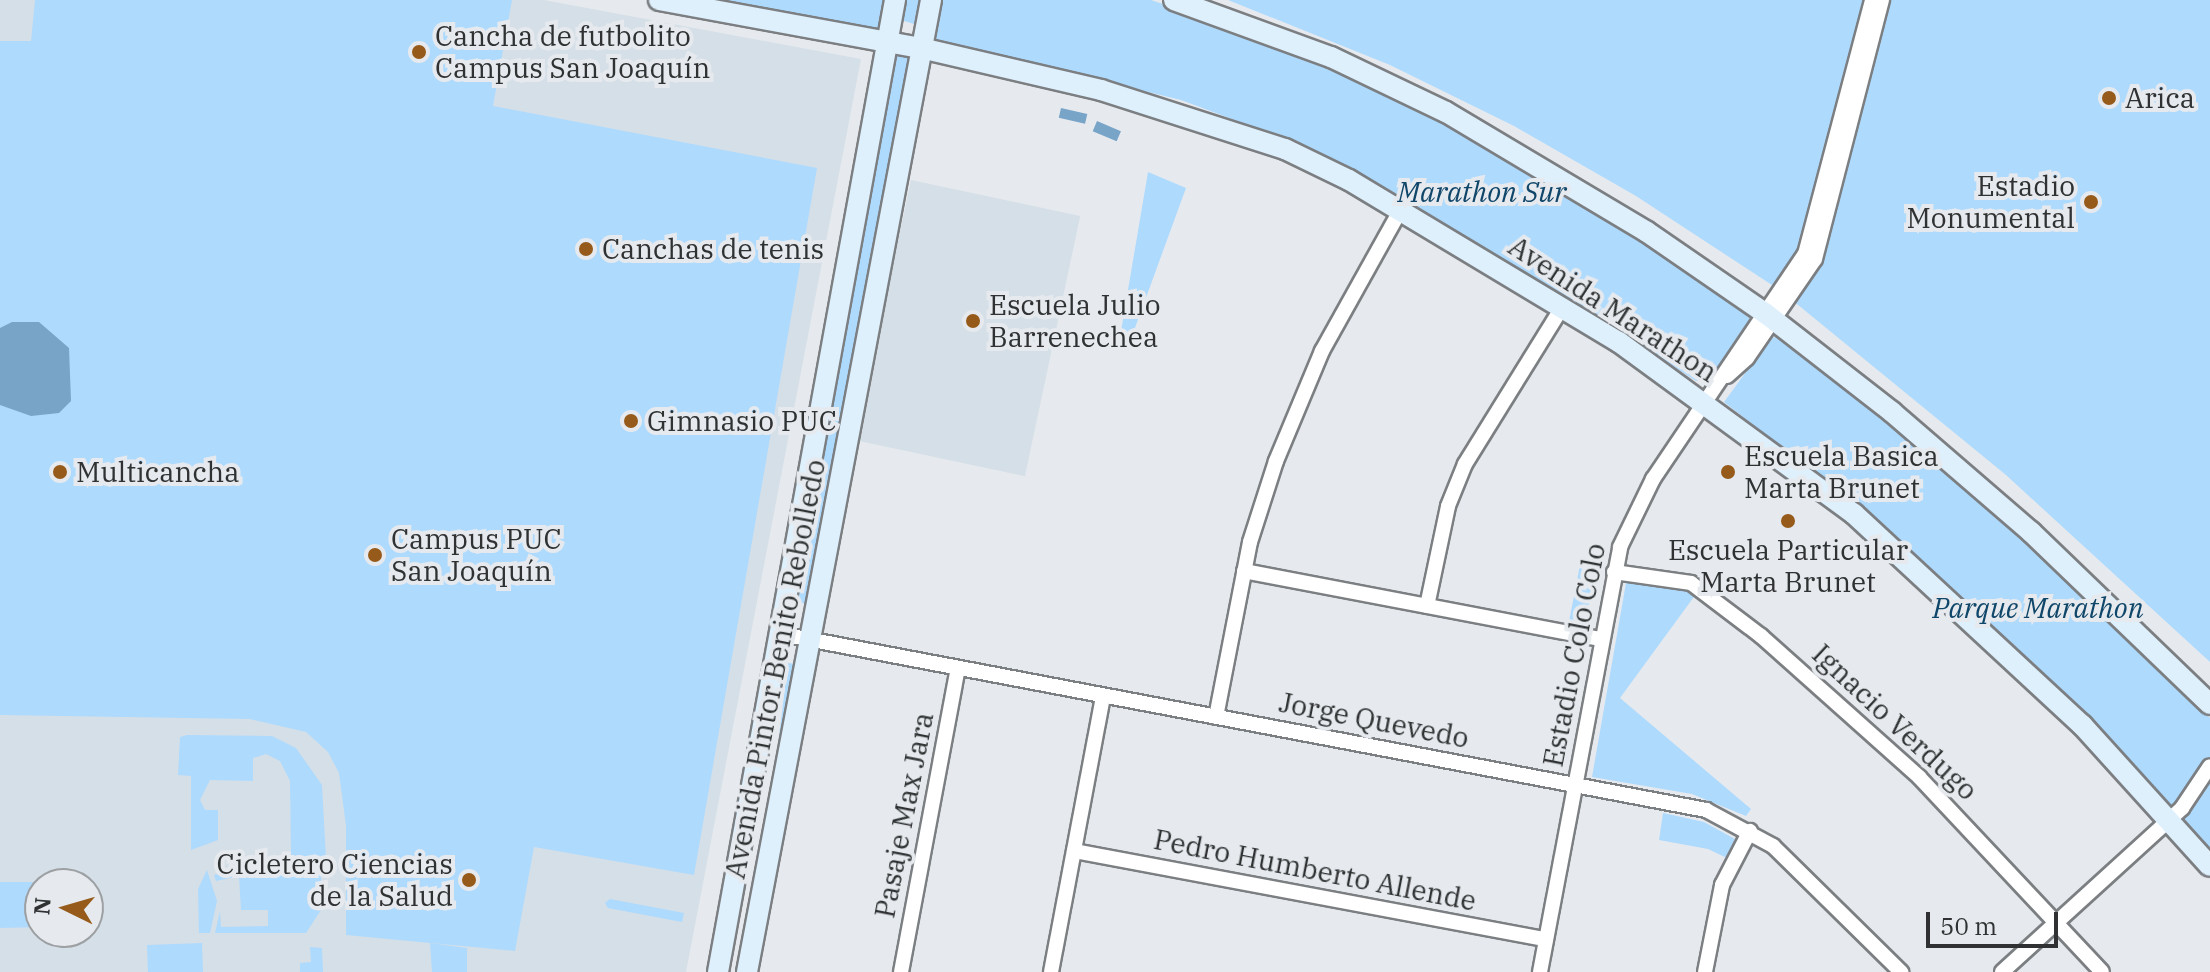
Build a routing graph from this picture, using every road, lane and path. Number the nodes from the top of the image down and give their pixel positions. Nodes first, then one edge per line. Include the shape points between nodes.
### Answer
1 (659, 0) edge
2 (895, 0) edge
3 (931, 0) edge
4 (1174, 0) edge
5 (1872, 0) edge
6 (1882, 0) edge
7 (886, 43) junction
8 (921, 48) junction
9 (1401, 209) junction
10 (1563, 306) junction
11 (1770, 317) junction
12 (1708, 403) junction
13 (1244, 571) junction
14 (1614, 572) junction
15 (1427, 606) junction
16 (781, 634) junction
17 (809, 639) junction
18 (1600, 639) junction
19 (958, 668) junction
20 (1103, 696) junction
21 (2210, 704) edge
22 (1216, 717) junction
23 (2210, 766) edge
24 (1575, 784) junction
25 (2170, 820) junction
26 (1750, 831) junction
27 (1074, 851) junction
28 (2210, 866) edge
29 (2057, 921) junction
30 (1546, 939) junction
31 (718, 972) edge
32 (747, 972) edge
33 (901, 972) edge
34 (1051, 972) edge
35 (1540, 972) edge
36 (1705, 972) edge
37 (1901, 972) edge
38 (2002, 972) edge
39 (2102, 972) edge

1 - 7 main road, Avenida Marathon
2 - 7 main road, Avenida Pintor Benito Rebolledo
3 - 8 main road, Avenida Pintor Benito Rebolledo
4 - 11 main road via 1317,51 1446,112 1596,199
5 - 11 street, Estadio Colo Colo via 1810,242
6 - 11 street, Estadio Colo Colo via 1821,244
7 - 8 main road, Avenida Marathon
7 - 16 main road, Avenida Pintor Benito Rebolledo
8 - 9 main road, Avenida Marathon via 1101,90 1229,129 1307,159
8 - 17 main road, Avenida Pintor Benito Rebolledo
9 - 10 main road, Avenida Marathon
9 - 13 street via 1312,372 1261,504
10 - 12 main road, Avenida Marathon
10 - 15 street via 1459,475 1441,531
11 - 12 street, Estadio Colo Colo
11 - 21 main road via 2021,522
12 - 14 street, Estadio Colo Colo via 1640,500
12 - 25 main road, Avenida Marathon via 1854,514 1937,587 2082,725
13 - 15 street
13 - 22 street
14 - 18 street, Estadio Colo Colo
14 - 29 street, Ignacio Verdugo via 1682,580 1713,597 1909,767
15 - 18 street
16 - 17 street, Jorge Quevedo
16 - 31 main road, Avenida Pintor Benito Rebolledo
17 - 19 street, Jorge Quevedo
17 - 32 main road, Avenida Pintor Benito Rebolledo
18 - 24 street, Estadio Colo Colo
19 - 20 street, Jorge Quevedo
19 - 33 street, Pasaje Max Jara
20 - 22 street, Jorge Quevedo
20 - 27 street
22 - 24 street, Jorge Quevedo
23 - 25 street
24 - 26 street, Jorge Quevedo via 1688,805
24 - 30 street, Estadio Colo Colo
25 - 28 main road, Avenida Marathon
25 - 29 street
26 - 36 street via 1722,885
26 - 37 street, Jorge Quevedo via 1825,892
27 - 30 street, Pedro Humberto Allende
27 - 34 street
29 - 38 street
29 - 39 street, Ignacio Verdugo
30 - 35 street, Estadio Colo Colo

